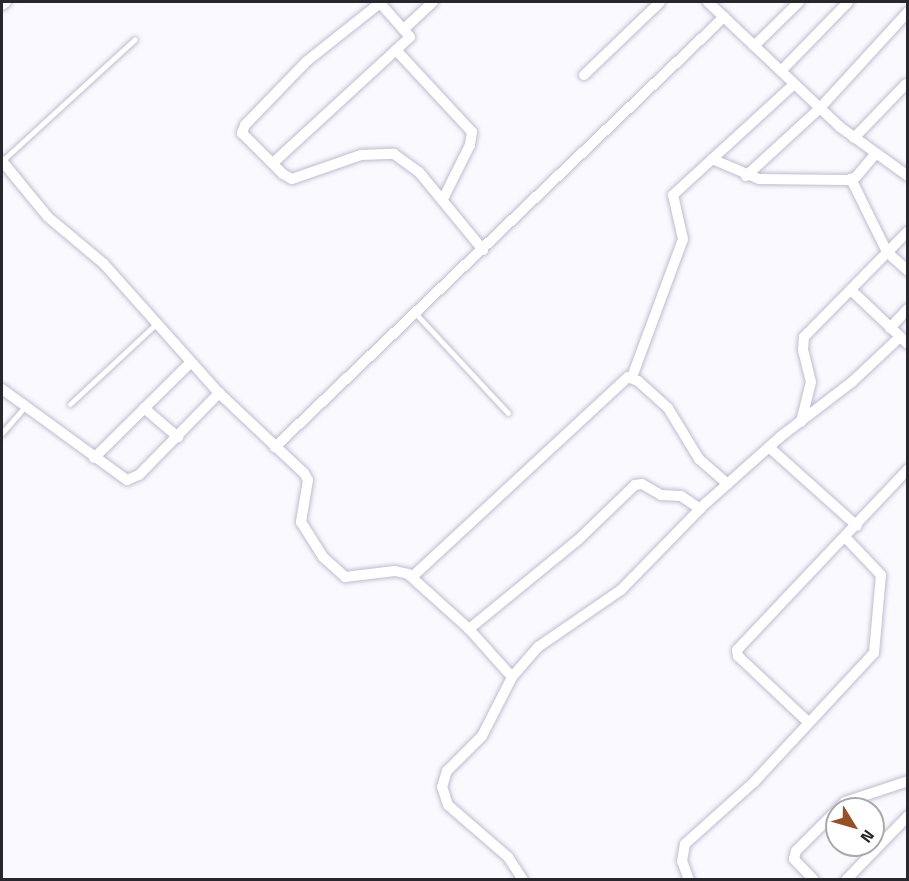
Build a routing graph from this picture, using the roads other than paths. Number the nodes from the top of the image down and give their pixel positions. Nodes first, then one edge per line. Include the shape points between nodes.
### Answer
1 (6, 2) edge
2 (433, 2) edge
3 (660, 2) edge
4 (708, 2) edge
5 (799, 2) edge
6 (848, 2) edge
7 (2, 5) edge
8 (908, 12) edge
9 (724, 17) junction
10 (405, 28) junction
11 (135, 39) dead end
12 (754, 46) junction
13 (396, 50) junction
14 (781, 71) junction
15 (584, 75) dead end
16 (794, 84) junction
17 (906, 84) dead end
18 (820, 108) junction
19 (854, 138) junction
20 (875, 154) junction
21 (712, 159) junction
22 (2, 161) edge
23 (273, 164) junction
24 (746, 176) junction
25 (908, 176) edge
26 (851, 179) junction
27 (443, 199) junction
28 (908, 231) edge
29 (483, 250) junction
30 (887, 252) junction
31 (908, 271) edge
32 (851, 290) junction
33 (908, 309) edge
34 (416, 314) junction
35 (157, 323) junction
36 (890, 328) junction
37 (904, 340) edge
38 (192, 362) junction
39 (632, 377) junction
40 (2, 389) edge
41 (219, 393) junction
42 (70, 404) dead end
43 (25, 407) junction
44 (144, 408) junction
45 (508, 413) dead end
46 (801, 422) junction
47 (2, 433) edge
48 (178, 437) junction
49 (275, 447) junction
50 (769, 447) junction
51 (94, 458) junction
52 (906, 473) edge
53 (728, 484) junction
54 (700, 509) junction
55 (857, 526) junction
56 (846, 538) junction
57 (412, 577) junction
58 (469, 629) junction
59 (512, 676) junction
60 (807, 721) junction
61 (908, 781) edge
62 (908, 816) edge
63 (523, 879) edge
64 (689, 879) edge
65 (814, 879) edge
66 (846, 879) edge

1 - 7 street
2 - 10 street
3 - 15 street
4 - 9 street
5 - 12 street
6 - 14 street
8 - 18 street
9 - 12 street
9 - 29 street
10 - 13 street via 410,37
10 - 23 street via 378,3 307,61 242,129
11 - 22 lane
12 - 14 street
13 - 23 street
13 - 27 street via 471,132 470,146
14 - 16 street
16 - 18 street
16 - 21 street
17 - 19 street
18 - 19 street
18 - 24 street
19 - 20 street
20 - 25 street
20 - 26 street
21 - 24 street
21 - 39 street via 673,195 683,239
22 - 35 street via 48,217 93,253
23 - 27 street via 296,179 352,157 387,153 409,164
24 - 26 street
26 - 30 street
27 - 29 street
28 - 30 street
29 - 34 street
30 - 31 street
30 - 32 street
32 - 36 street
32 - 46 street via 803,340 811,382
33 - 36 street
34 - 45 lane
34 - 49 street
35 - 38 street
35 - 42 lane
36 - 37 street
37 - 46 street
38 - 41 street
38 - 44 street
39 - 53 street via 668,408 699,459
39 - 57 street via 624,378
40 - 43 street
41 - 48 street
41 - 49 street
43 - 47 lane
43 - 51 street
44 - 48 street
44 - 51 street
46 - 50 street
48 - 51 street via 131,480
49 - 57 street via 307,478 301,522 319,552 342,576 395,571
50 - 53 street
50 - 55 street
52 - 55 street
53 - 54 street
54 - 58 street via 681,496 661,495 638,483 579,539
54 - 59 street via 621,590 538,647
55 - 56 street
56 - 60 street via 881,575 874,624 876,647 867,663
56 - 60 street via 737,650 738,656
57 - 58 street
58 - 59 street
59 - 63 street via 482,736 447,771 441,787 448,805 508,857
60 - 64 street via 754,782 685,844 682,861
61 - 65 street via 845,802 796,851 794,859
62 - 66 street

